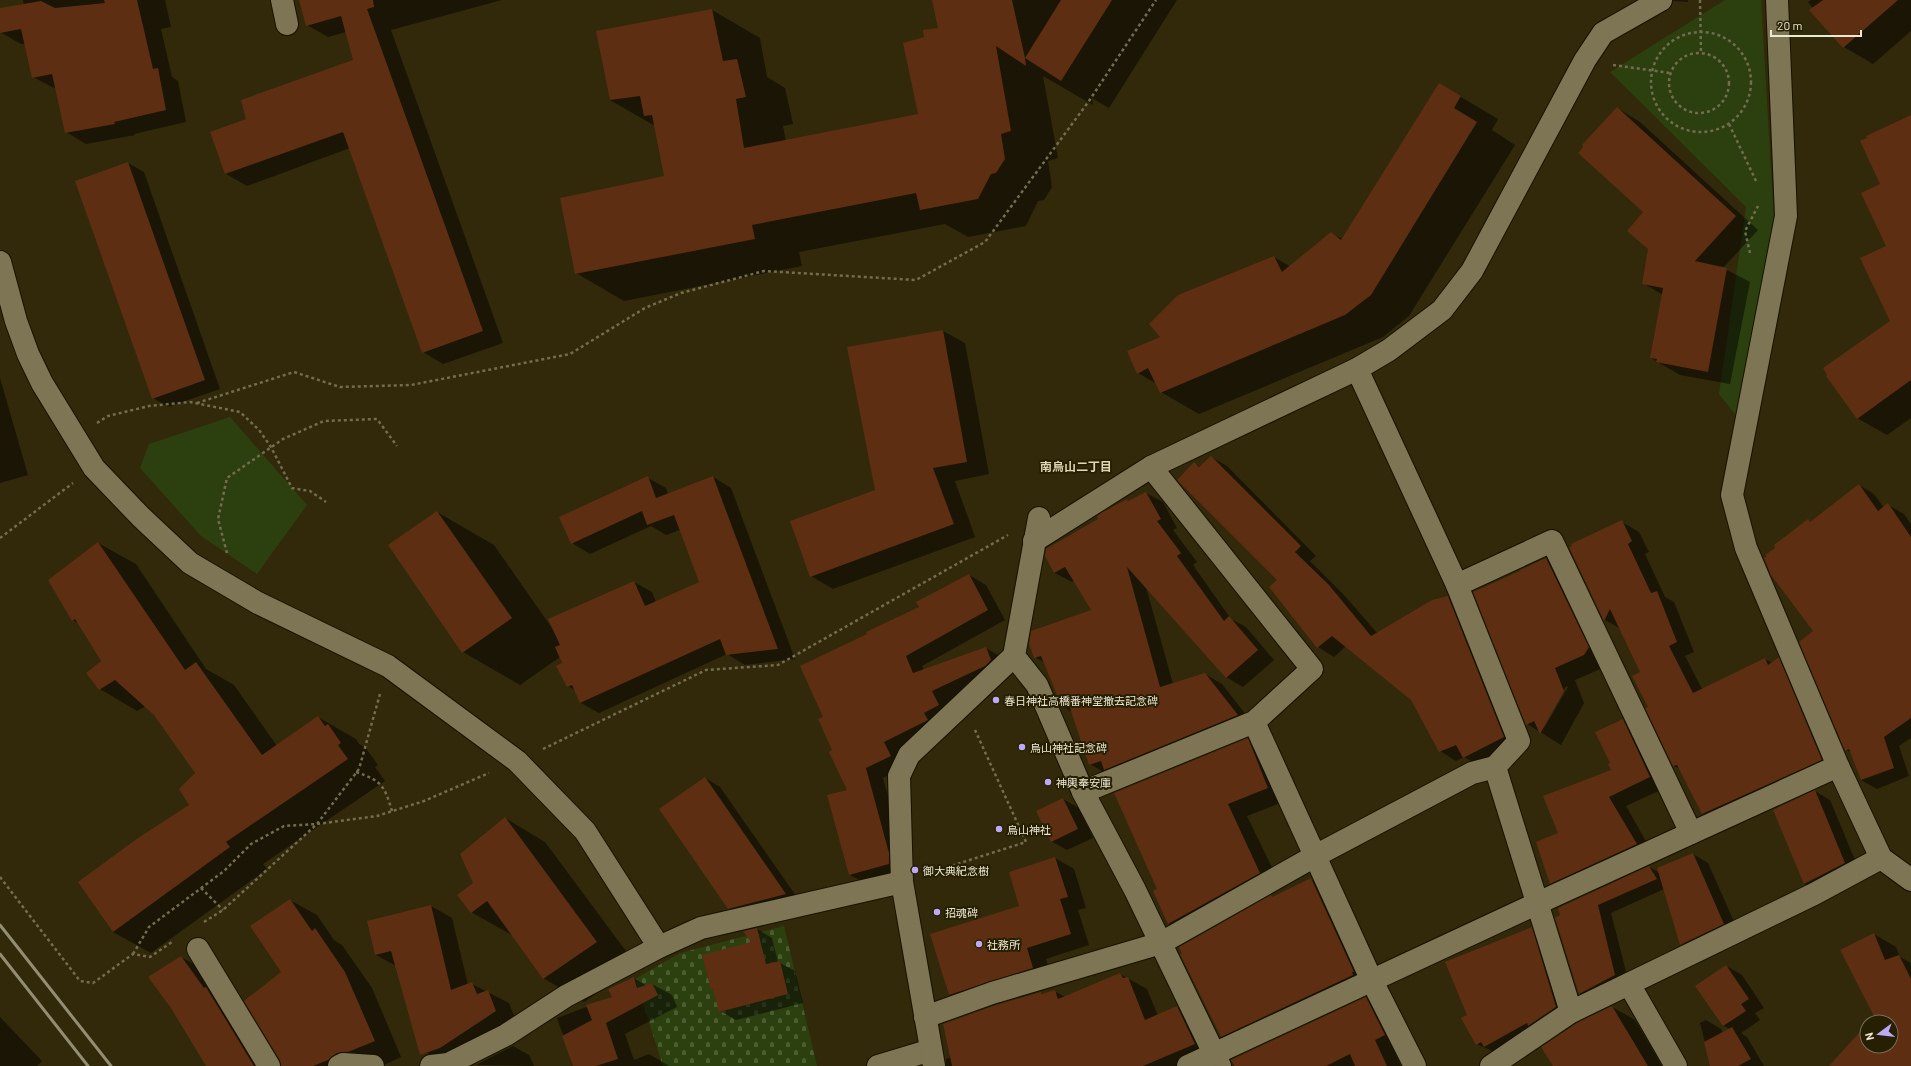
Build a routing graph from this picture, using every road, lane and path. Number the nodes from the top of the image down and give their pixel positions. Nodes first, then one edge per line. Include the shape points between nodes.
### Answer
1 (282, 0) edge
2 (1156, 0) edge
3 (1661, 0) edge
4 (1700, 0) edge
5 (1777, 0) edge
6 (287, 24) dead end
7 (1701, 32) junction
8 (1701, 53) junction
9 (1585, 60) junction
10 (1652, 71) junction
11 (1670, 73) junction
12 (0, 262) edge
13 (3, 290) edge
14 (1357, 369) junction
15 (197, 403) junction
16 (75, 438) junction
17 (397, 446) dead end
18 (271, 447) junction
19 (1151, 467) junction
20 (94, 468) junction
21 (326, 502) dead end
22 (1039, 518) joint
23 (0, 538) edge
24 (1034, 541) junction
25 (1457, 584) junction
26 (229, 585) junction
27 (1014, 656) junction
28 (388, 666) junction
29 (964, 705) junction
30 (1254, 722) junction
31 (517, 761) junction
32 (1495, 766) junction
33 (1838, 766) junction
34 (356, 772) junction
35 (1083, 792) junction
36 (392, 811) junction
37 (317, 824) junction
38 (1691, 833) junction
39 (1315, 856) junction
40 (1881, 858) junction
41 (0, 877) edge
42 (1911, 880) edge
43 (902, 882) junction
44 (201, 888) junction
45 (1538, 903) junction
46 (223, 910) junction
47 (203, 922) dead end
48 (176, 940) dead end
49 (1161, 943) junction
50 (659, 947) junction
51 (198, 949) dead end
52 (133, 954) junction
53 (1372, 981) junction
54 (1629, 984) junction
55 (1571, 1012) junction
56 (925, 1017) junction
57 (933, 1058) edge
58 (1217, 1060) edge
59 (269, 1066) edge
60 (339, 1066) edge
61 (373, 1066) edge
62 (431, 1066) edge
63 (878, 1066) edge
64 (1188, 1066) edge
65 (1415, 1066) edge
66 (1491, 1066) edge
67 (1676, 1066) edge

1 - 6 street
2 - 15 path via 1089,101 985,242 916,280 764,271 681,293 645,308 570,354 411,385 340,387 294,372
3 - 9 street via 1604,33
4 - 7 path
5 - 33 street via 1786,216 1732,495 1746,548
7 - 8 path
7 - 10 path via 1689,33 1674,40 1661,51
7 - 10 path via 1721,36 1735,45 1746,58 1751,74 1751,91 1745,107 1734,120 1720,129 1704,133 1688,131 1672,124 1660,113 1653,98 1650,82
8 - 11 path via 1682,57
8 - 11 path via 1719,60 1726,68 1729,78 1726,98 1711,111 1691,112 1682,108 1670,92
9 - 10 path
9 - 14 street via 1472,271 1442,310 1388,350
10 - 11 path
12 - 13 street
13 - 16 street via 28,354
14 - 19 street
14 - 25 street
15 - 16 path via 149,406 108,416
15 - 18 path via 240,412 259,430
16 - 20 street
17 - 18 path via 376,419 324,421
18 - 21 path via 292,488 310,492
18 - 26 path via 227,478 218,519 227,554
19 - 24 street
19 - 30 street via 1312,669
20 - 23 path
20 - 26 street via 190,563
22 - 24 street
22 - 31 path via 778,665 706,670
24 - 27 street
25 - 32 street via 1519,742
25 - 38 street via 1552,541
26 - 28 street via 258,603
27 - 29 street
27 - 35 street via 1037,685
28 - 31 street
28 - 34 path via 359,769
29 - 43 street via 909,754 898,776
29 - 43 path via 1026,842
30 - 35 street
30 - 39 street
31 - 36 path via 424,801
31 - 50 street via 585,831
32 - 39 street via 1472,773
32 - 45 street
33 - 38 street
33 - 40 street
34 - 36 path via 375,779 386,791
34 - 37 path
35 - 49 street
36 - 37 path via 378,816
37 - 44 path via 284,826 251,844 224,871
37 - 46 path
38 - 45 street
39 - 49 street
39 - 53 street
40 - 42 street
40 - 54 street via 1814,894
41 - 52 path via 80,981 92,983
43 - 50 street via 701,928
43 - 56 street
44 - 46 path
44 - 52 path via 149,927
45 - 53 street
45 - 55 street
46 - 47 path
48 - 52 path via 150,957
49 - 56 street via 992,993
49 - 58 street
50 - 62 street via 566,996 506,1035 448,1064
51 - 59 street
53 - 58 street
53 - 65 street
54 - 55 street
54 - 67 street
55 - 66 street
56 - 57 street
57 - 63 street
58 - 64 street
60 - 61 street

